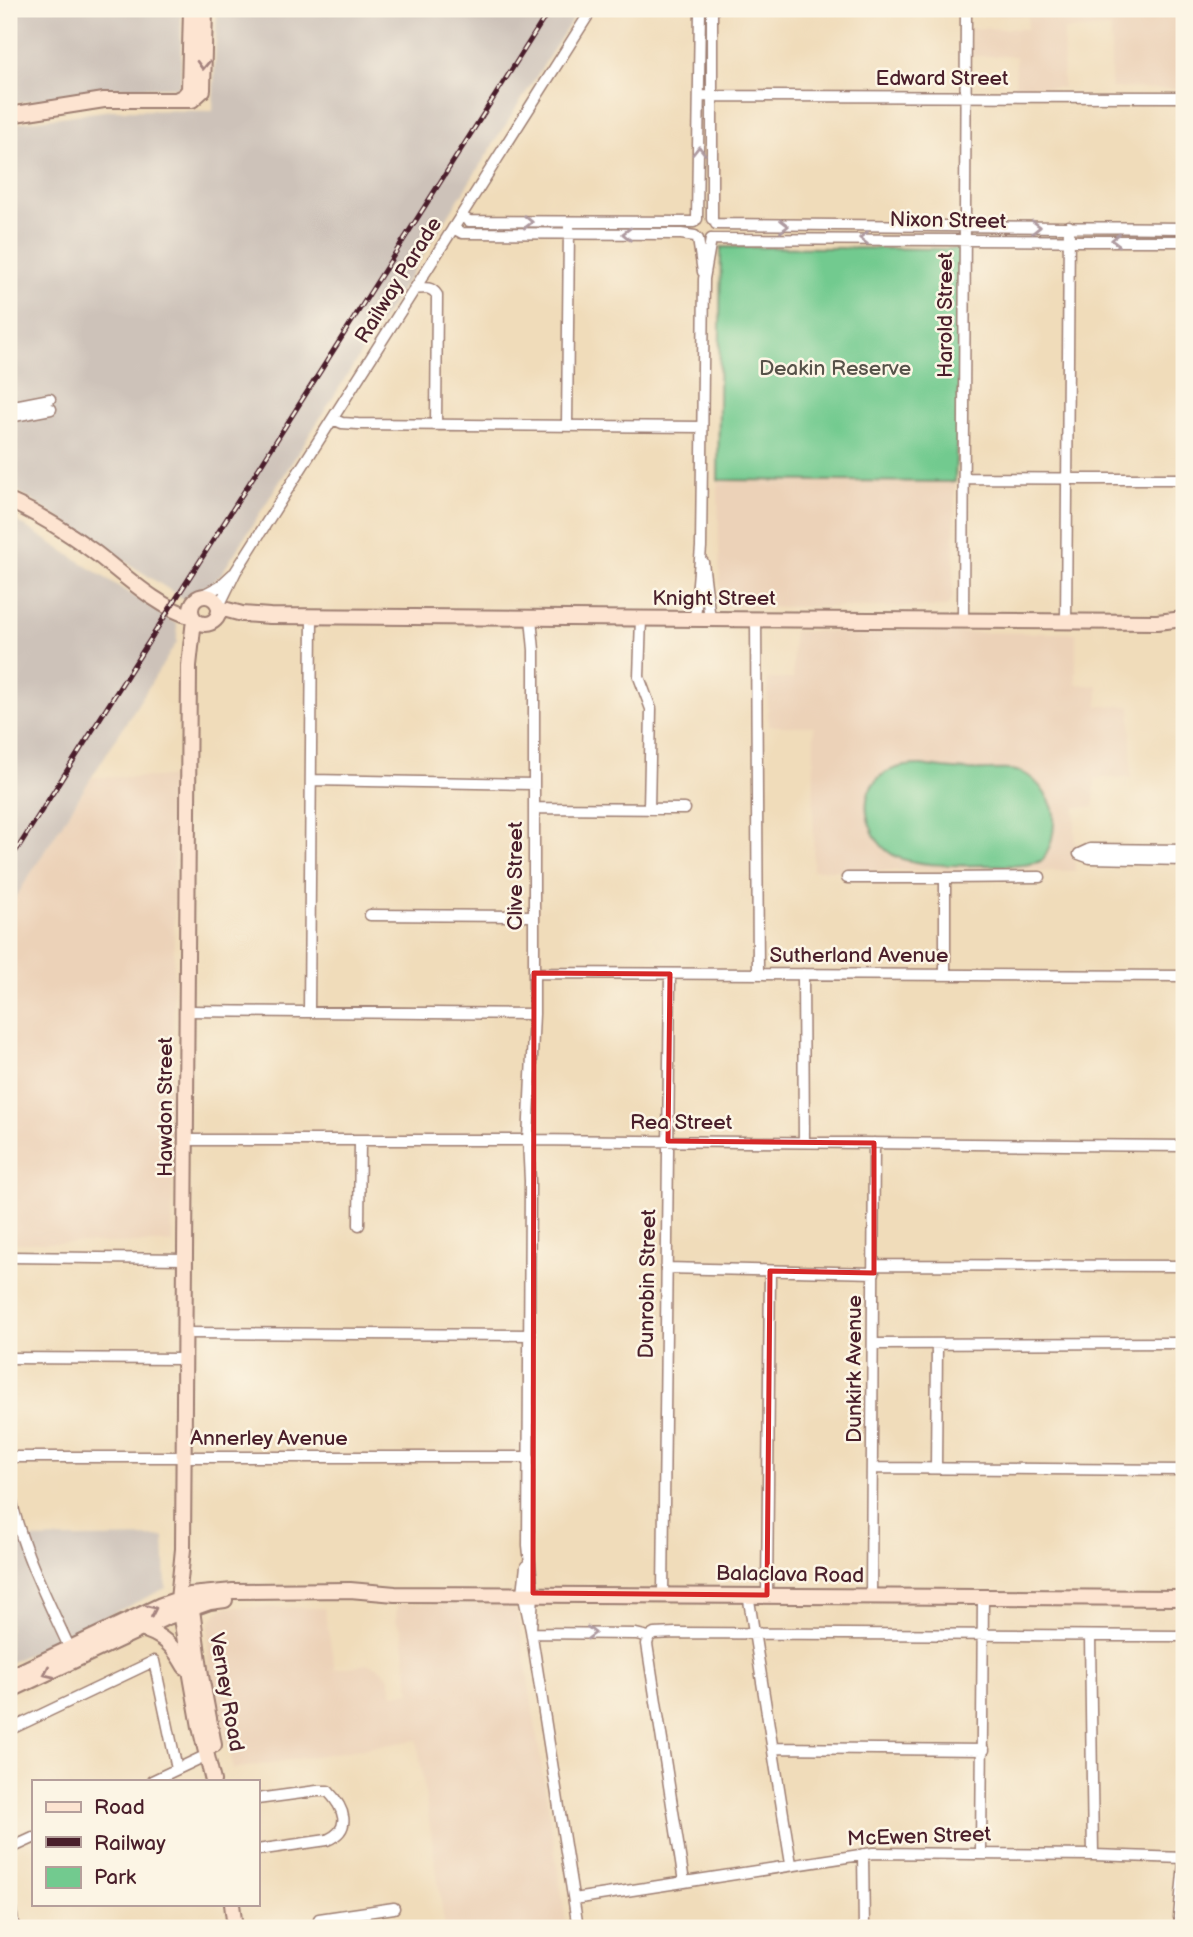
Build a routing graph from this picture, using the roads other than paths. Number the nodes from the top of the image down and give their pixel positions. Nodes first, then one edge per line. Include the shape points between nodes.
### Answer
1 (191, 9) edge
2 (205, 9) edge
3 (592, 9) edge
4 (700, 9) edge
5 (712, 9) edge
6 (966, 9) edge
7 (699, 96) junction
8 (712, 97) junction
9 (1184, 97) edge
10 (965, 98) junction
11 (176, 100) junction
12 (9, 115) edge
13 (461, 216) junction
14 (696, 221) junction
15 (714, 222) junction
16 (1069, 226) junction
17 (453, 228) junction
18 (569, 228) junction
19 (965, 228) junction
20 (1184, 228) edge
21 (697, 238) junction
22 (712, 239) junction
23 (965, 239) junction
24 (1069, 240) junction
25 (1184, 241) edge
26 (704, 279) junction
27 (414, 289) junction
28 (9, 407) edge
29 (9, 416) edge
30 (333, 418) junction
31 (436, 425) junction
32 (567, 426) junction
33 (701, 427) junction
34 (964, 478) junction
35 (1067, 478) junction
36 (1184, 479) edge
37 (9, 502) edge
38 (701, 548) junction
39 (236, 572) junction
40 (195, 609) junction
41 (217, 614) junction
42 (312, 616) junction
43 (534, 618) junction
44 (641, 618) junction
45 (702, 619) junction
46 (756, 619) junction
47 (1184, 619) edge
48 (963, 621) junction
49 (1066, 621) junction
50 (1157, 622) junction
51 (1184, 625) edge
52 (189, 666) junction
53 (312, 780) junction
54 (534, 784) junction
55 (534, 808) junction
56 (649, 809) junction
57 (685, 809) dead end
58 (1184, 850) edge
59 (1184, 860) edge
60 (1040, 877) dead end
61 (847, 878) dead end
62 (945, 878) junction
63 (370, 915) dead end
64 (534, 916) junction
65 (534, 973) junction
66 (670, 974) junction
67 (758, 974) junction
68 (803, 974) junction
69 (945, 975) junction
70 (1184, 976) edge
71 (186, 1011) junction
72 (309, 1012) junction
73 (534, 1014) junction
74 (186, 1140) junction
75 (531, 1140) junction
76 (360, 1141) junction
77 (668, 1141) junction
78 (804, 1142) junction
79 (874, 1143) junction
80 (1181, 1144) edge
81 (359, 1225) dead end
82 (9, 1257) edge
83 (185, 1259) junction
84 (1184, 1266) edge
85 (667, 1268) junction
86 (874, 1269) junction
87 (770, 1271) junction
88 (184, 1333) junction
89 (530, 1335) junction
90 (1184, 1343) edge
91 (873, 1344) junction
92 (937, 1344) junction
93 (9, 1358) edge
94 (184, 1359) junction
95 (9, 1457) edge
96 (184, 1457) junction
97 (529, 1457) junction
98 (872, 1468) junction
99 (936, 1468) junction
100 (1184, 1470) edge
101 (9, 1486) edge
102 (528, 1593) junction
103 (663, 1594) junction
104 (748, 1594) junction
105 (768, 1595) junction
106 (871, 1596) junction
107 (984, 1596) junction
108 (1184, 1598) edge
109 (185, 1604) junction
110 (140, 1629) junction
111 (532, 1631) junction
112 (754, 1633) junction
113 (984, 1636) junction
114 (1090, 1636) junction
115 (1181, 1636) dead end
116 (649, 1637) junction
117 (70, 1649) junction
118 (9, 1677) edge
119 (191, 1677) junction
120 (9, 1691) edge
121 (9, 1730) edge
122 (774, 1748) junction
123 (984, 1750) junction
124 (207, 1755) junction
125 (177, 1769) junction
126 (154, 1780) edge
127 (213, 1780) edge
128 (221, 1780) edge
129 (259, 1799) edge
130 (32, 1838) edge
131 (9, 1849) edge
132 (259, 1850) edge
133 (981, 1853) junction
134 (863, 1854) junction
135 (1093, 1855) junction
136 (1184, 1860) edge
137 (791, 1864) junction
138 (684, 1882) junction
139 (9, 1898) edge
140 (573, 1899) junction
141 (232, 1906) edge
142 (240, 1906) edge
143 (394, 1908) dead end
144 (319, 1924) edge
145 (14, 1928) edge
146 (235, 1928) edge
147 (244, 1928) edge
148 (578, 1928) edge
149 (864, 1928) edge
150 (1181, 1928) edge

1 - 11 street via 189,90
2 -> 11 street via 202,90 192,100
3 - 13 street, Railway Parade
4 - 7 street
5 - 8 street
6 - 10 street, Harold Street
7 - 8 street, Edward Street
14 -> 7 street
8 - 10 street, Edward Street
8 - 15 street
9 - 10 street, Edward Street
10 - 19 street, Harold Street
11 - 12 street via 104,100
13 - 17 street, Railway Parade
13 -> 18 street via 469,221
14 - 15 street via 703,217
14 - 18 street
14 - 21 street via 693,230
15 -> 19 street, Nixon Street
15 - 22 street
19 -> 16 street, Nixon Street
16 - 20 street, Nixon Street
16 - 24 street
17 - 18 street via 462,233
17 - 27 street, Railway Parade
21 -> 18 street
18 - 32 street
19 - 23 street, Harold Street
21 - 22 street
21 - 26 street
23 -> 22 street, Nixon Street
22 - 26 street
23 - 24 street, Nixon Street
23 - 34 street, Harold Street
25 -> 24 street, Nixon Street
24 - 35 street
26 - 33 street
27 - 30 street, Railway Parade
27 - 31 street via 429,288 437,295
28 - 29 street via 50,404
30 - 31 street via 350,424
30 - 39 street, Railway Parade
31 - 32 street
32 - 33 street
33 - 38 street
34 - 35 street
34 - 48 street, Harold Street
35 - 36 street
35 - 49 street
37 - 40 street via 26,517 77,545 92,560 113,568 154,596
38 - 45 street
38 - 45 street
39 - 40 street, Railway Parade
39 - 41 street, Railway Parade
40 - 41 street via 205,624
40 - 41 street via 211,597
40 - 52 street, Hawdon Street
41 - 42 street, Knight Street
41 - 52 street, Hawdon Street via 196,644
42 - 43 street, Knight Street
42 - 53 street
43 - 44 street, Knight Street
43 - 54 street, Clive Street
44 - 45 street, Knight Street
44 - 56 street via 639,677 651,709
45 - 46 street, Knight Street
46 - 48 street, Knight Street
46 - 67 street
47 - 50 street, Knight Street
48 - 49 street, Knight Street
49 - 50 street, Knight Street
50 - 51 street, Knight Street
52 - 71 street, Hawdon Street
53 - 54 street
53 - 72 street
54 - 55 street, Clive Street
55 - 56 street
55 - 64 street, Clive Street
56 - 57 street
58 - 59 street via 1090,849 1079,854
60 - 62 street
61 - 62 street
62 - 69 street
63 - 64 street
64 - 65 street, Clive Street
65 - 66 street, Sutherland Avenue
65 - 73 street, Clive Street
66 - 67 street, Sutherland Avenue
66 - 77 street, Dunrobin Street
67 - 68 street, Sutherland Avenue
68 - 69 street, Sutherland Avenue
68 - 78 street
69 - 70 street, Sutherland Avenue
71 - 72 street
71 - 74 street, Hawdon Street
72 - 73 street
73 - 75 street, Clive Street
74 - 76 street, Rea Street
74 - 83 street, Hawdon Street
75 - 76 street, Rea Street
75 - 77 street, Rea Street
75 - 89 street, Clive Street
76 - 81 street
77 - 78 street, Rea Street
77 - 85 street, Dunrobin Street
78 - 79 street, Rea Street
79 - 80 street, Rea Street
79 - 86 street, Dunkirk Avenue
82 - 83 street
83 - 88 street, Hawdon Street
84 - 86 street
85 - 87 street
85 - 103 street, Dunrobin Street
86 - 87 street
86 - 91 street, Dunkirk Avenue
87 - 105 street
88 - 89 street
88 - 94 street, Hawdon Street
89 - 97 street, Clive Street
90 - 92 street
91 - 92 street
91 - 98 street, Dunkirk Avenue
92 - 99 street
93 - 94 street
94 - 96 street, Hawdon Street
95 - 96 street, Annerley Avenue
96 - 97 street, Annerley Avenue
96 - 109 street, Hawdon Street
97 - 102 street, Clive Street
98 - 99 street
98 - 106 street, Dunkirk Avenue
99 - 100 street
101 - 117 street via 19,1533
102 - 103 street, Balaclava Road
102 - 109 street, Balaclava Road
102 - 111 street, Clive Street
103 - 104 street, Balaclava Road
104 - 105 street, Balaclava Road
104 - 112 street
105 - 106 street, Balaclava Road
106 - 107 street, Balaclava Road
107 - 108 street, Balaclava Road
107 - 113 street
109 - 110 street
117 -> 109 street via 156,1608
109 - 119 street, Verney Road
109 - 128 street, Verney Road
110 - 119 street via 166,1640
110 -> 120 street
111 -> 116 street
111 - 140 street, Clive Street
112 - 113 street
112 - 116 street via 654,1633
112 - 122 street
113 - 114 street
113 - 123 street
114 - 115 street
114 - 135 street
116 - 138 street
117 - 118 street
119 - 124 street, Verney Road
121 - 125 street via 154,1661
122 - 123 street
122 - 137 street
123 - 133 street
124 - 125 street
124 - 127 street, Verney Road
125 - 126 street
129 - 132 street via 328,1791 344,1823 338,1836 327,1840
130 - 131 street
133 - 134 street, McEwen Street
133 - 135 street, McEwen Street
134 - 137 street, McEwen Street
134 - 149 street
135 - 136 street, McEwen Street
136 - 150 street
137 - 138 street, McEwen Street
138 - 140 street, McEwen Street
139 - 145 street
140 - 148 street, Clive Street
141 - 146 street
142 - 147 street
143 - 144 street

